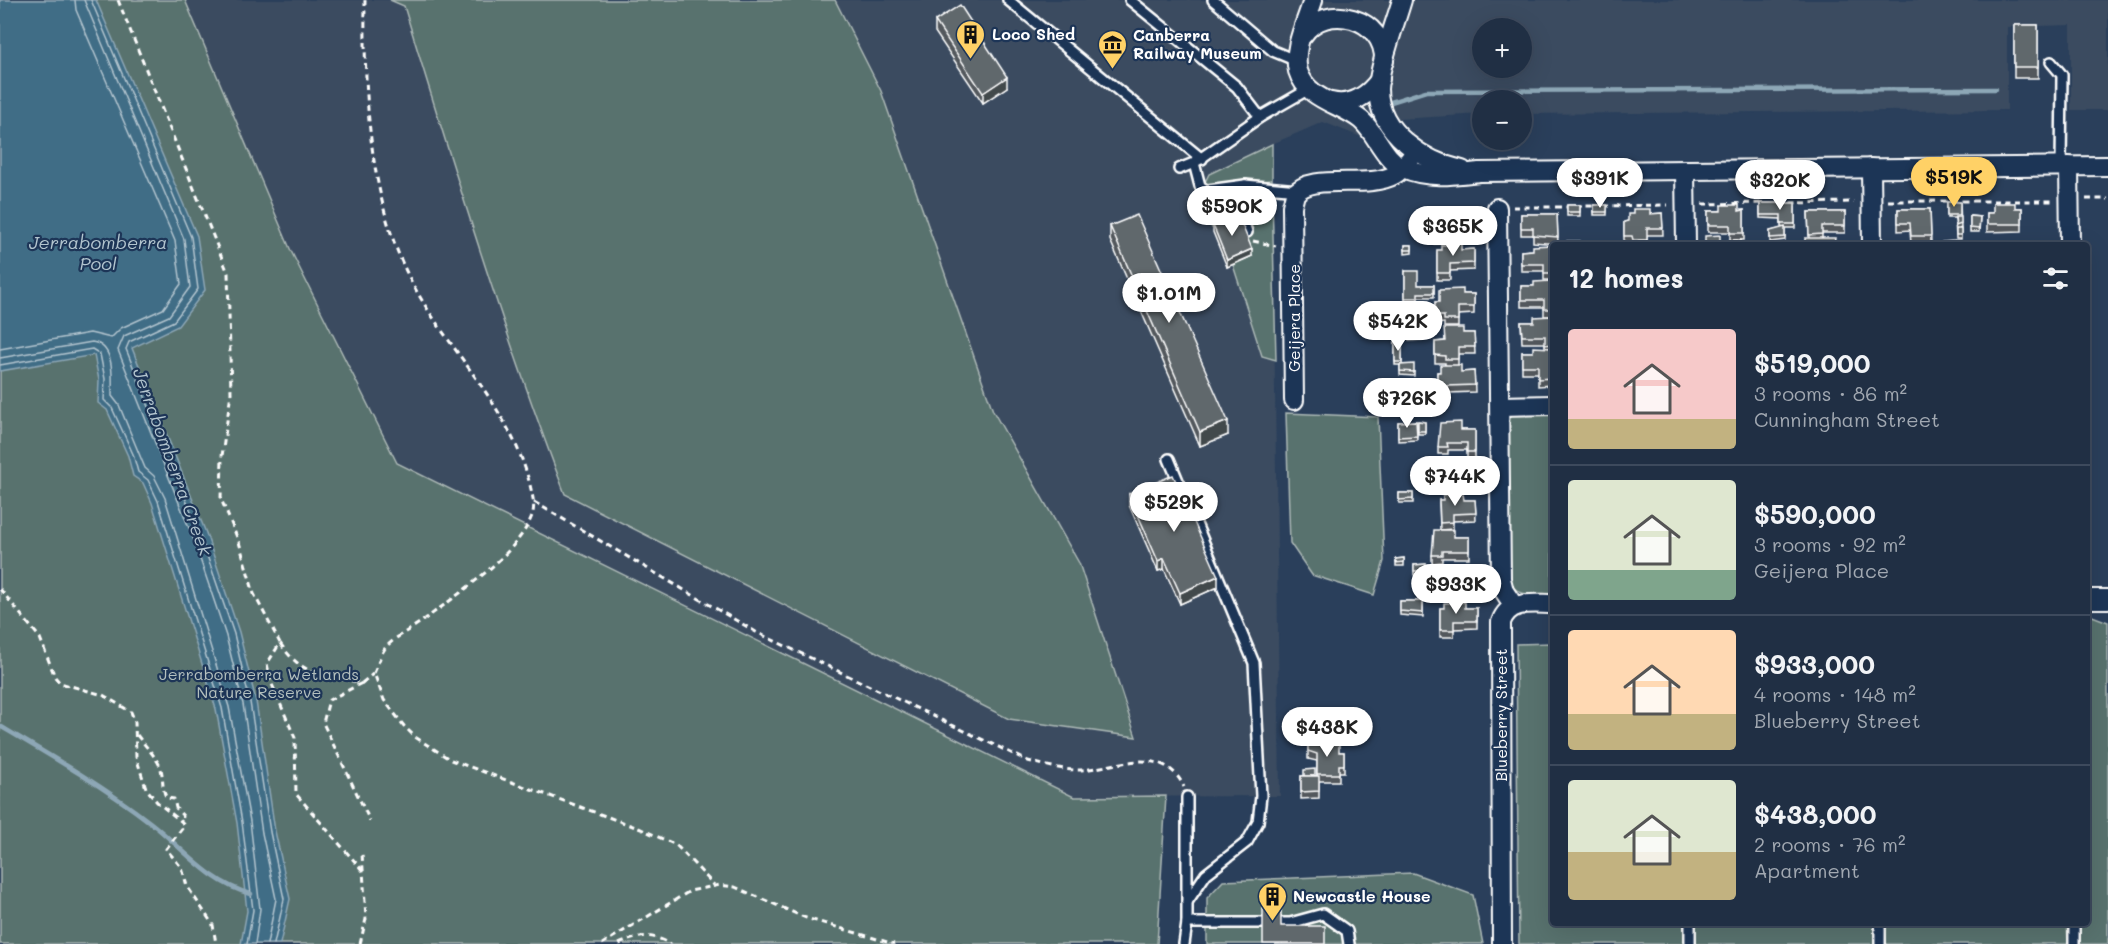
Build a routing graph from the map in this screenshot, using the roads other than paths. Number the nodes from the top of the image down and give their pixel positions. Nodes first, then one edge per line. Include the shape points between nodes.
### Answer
1 (1008, 0) edge
2 (1130, 0) edge
3 (1213, 0) edge
4 (1313, 0) edge
5 (1402, 0) edge
6 (1300, 40) junction
7 (1297, 61) junction
8 (2051, 63) dead end
9 (1382, 71) junction
10 (1309, 89) junction
11 (1325, 100) junction
12 (1260, 117) junction
13 (1416, 151) junction
14 (1198, 161) junction
15 (2065, 166) junction
16 (2108, 166) edge
17 (1403, 168) junction
18 (1871, 168) junction
19 (1179, 170) dead end
20 (1685, 170) junction
21 (1479, 172) junction
22 (1245, 185) junction
23 (1208, 190) junction
24 (1298, 190) junction
25 (1497, 208) road end
26 (1239, 210) junction
27 (1246, 236) edge
28 (1686, 242) edge
29 (1872, 242) edge
30 (2070, 242) edge
31 (1294, 400) dead end
32 (1550, 405) edge
33 (1500, 406) junction
34 (1169, 459) dead end
35 (2090, 599) edge
36 (2108, 599) edge
37 (1550, 603) edge
38 (1514, 606) junction
39 (1187, 796) road end
40 (1187, 902) junction
41 (1187, 923) junction
42 (1690, 926) edge
43 (1880, 926) edge
44 (2074, 926) edge
45 (1184, 944) edge
46 (1349, 944) edge
47 (1502, 944) edge
48 (1690, 944) edge
49 (1880, 944) edge
50 (2074, 944) edge

1 - 14 lane
2 - 12 lane via 1237,87
3 - 7 lane via 1273,51
4 - 6 street
5 - 9 street
6 - 7 street
6 - 9 street via 1320,21 1348,17 1366,25 1376,35 1383,47
7 - 10 street via 1300,77
8 - 15 lane via 2062,75
9 - 11 street via 1368,93 1339,104
9 - 13 street via 1379,95 1383,111
10 - 11 street
10 - 12 lane
11 - 17 street via 1361,121
12 - 14 lane
13 - 17 street
13 - 21 street via 1450,167
14 - 19 lane
14 - 23 lane via 1200,186
15 - 16 street
15 - 18 street
15 - 30 street
17 - 21 street via 1439,176
17 - 24 street via 1374,182 1309,184
18 - 20 street
18 - 29 street
20 - 21 street
20 - 28 street
22 - 23 lane
22 - 24 lane
22 - 26 lane via 1248,196
23 - 26 lane
24 - 31 street, Geijera Place via 1292,201
25 - 33 street
26 - 27 lane
32 - 33 street
33 - 38 street via 1501,579
34 - 40 lane via 1254,663 1261,796 1258,822 1247,842 1206,874
35 - 36 street
37 - 38 street
38 - 47 street, Blueberry Street via 1504,615 1501,625
39 - 40 lane
40 - 41 lane
41 - 45 lane
41 - 46 lane via 1290,923 1323,914 1347,931
42 - 48 lane
43 - 49 lane
44 - 50 lane

